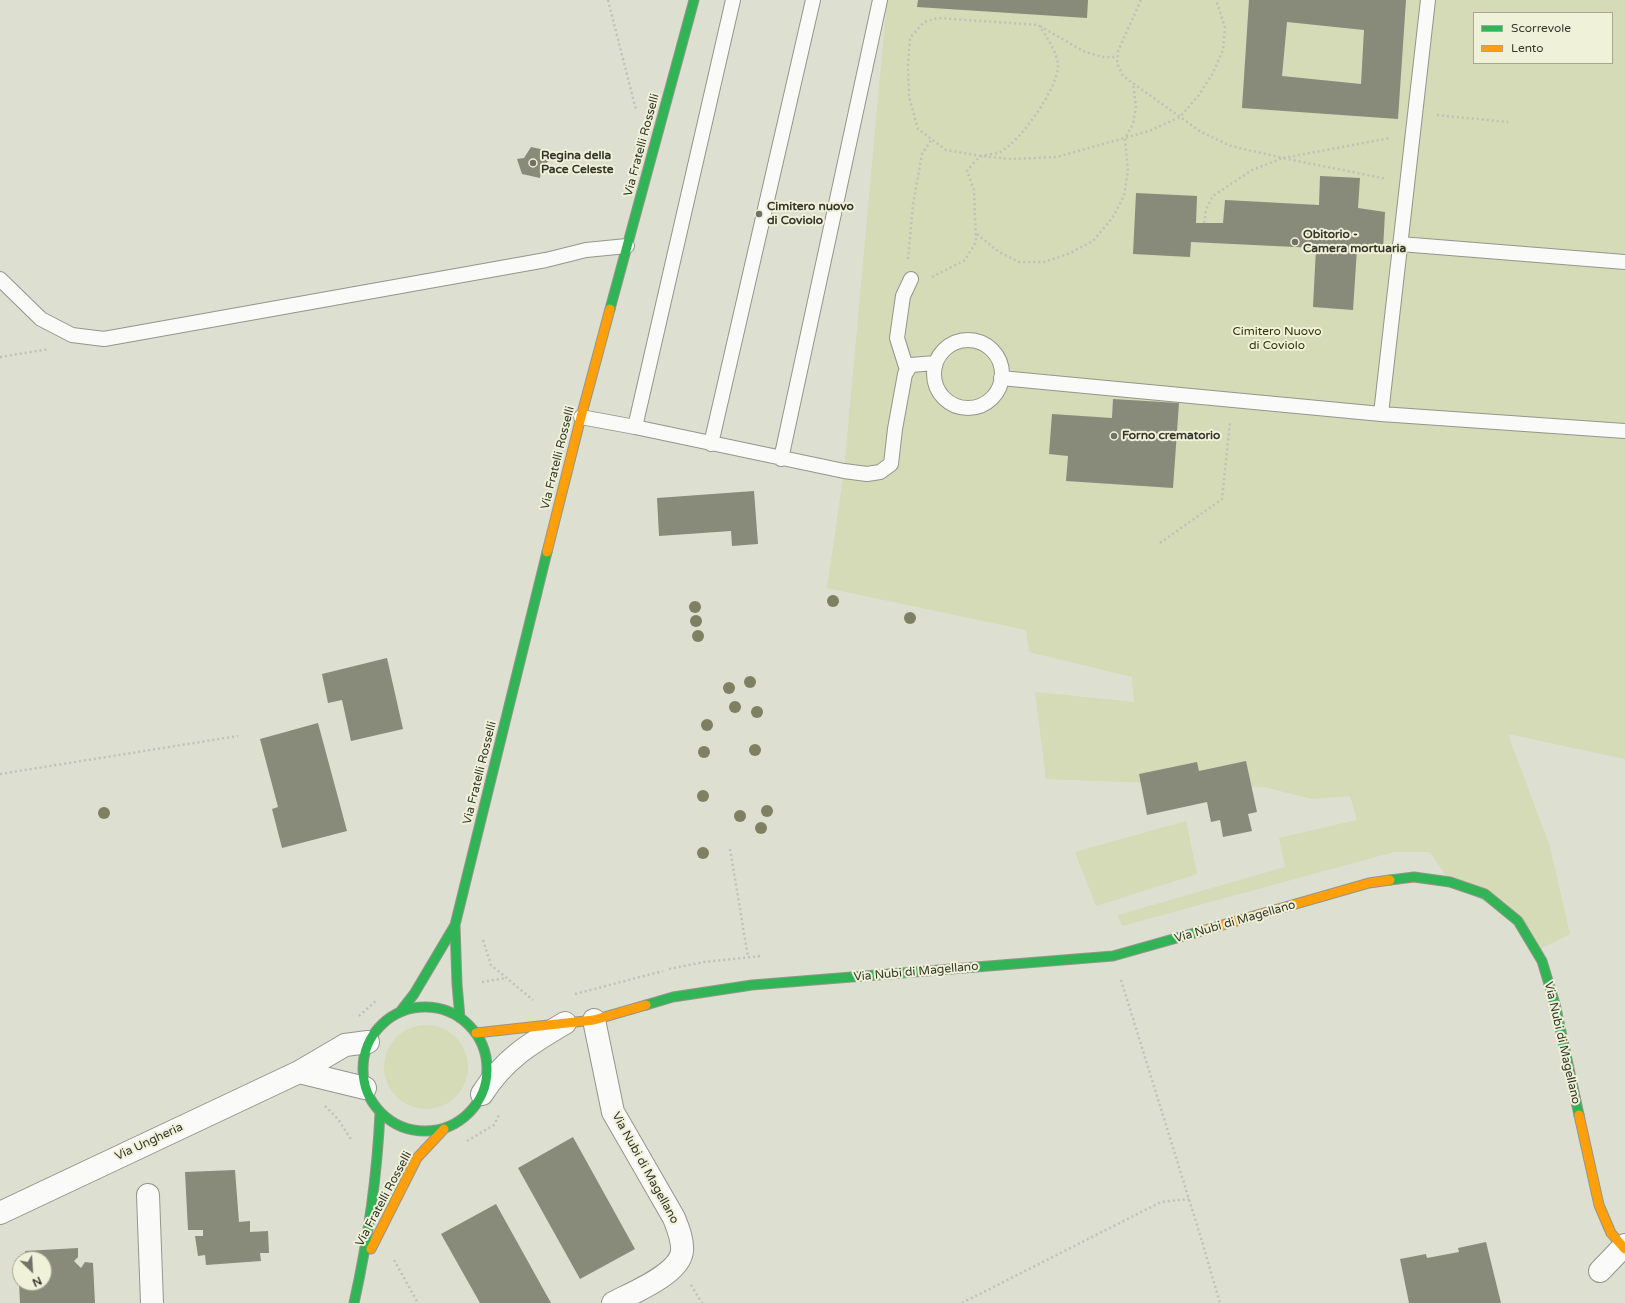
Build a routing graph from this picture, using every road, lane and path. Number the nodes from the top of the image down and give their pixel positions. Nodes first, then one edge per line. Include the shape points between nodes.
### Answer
1 (608, 0) edge
2 (694, 0) edge
3 (732, 0) edge
4 (813, 0) edge
5 (880, 0) edge
6 (1141, 0) edge
7 (1216, 0) edge
8 (1428, 0) edge
9 (1039, 26) junction
10 (1118, 57) junction
11 (1133, 83) junction
12 (636, 111) dead end
13 (1414, 114) junction
14 (1180, 118) junction
15 (1508, 122) dead end
16 (1412, 133) junction
17 (1125, 138) junction
18 (932, 139) junction
19 (981, 156) junction
20 (1283, 158) junction
21 (1407, 183) junction
22 (1204, 223) dead end
23 (976, 233) junction
24 (1400, 244) junction
25 (627, 246) junction
26 (1625, 262) edge
27 (0, 279) edge
28 (912, 279) junction
29 (935, 363) junction
30 (907, 370) junction
31 (1001, 378) junction
32 (1232, 400) junction
33 (1381, 414) junction
34 (580, 417) junction
35 (635, 427) junction
36 (1625, 431) edge
37 (711, 444) junction
38 (781, 459) junction
39 (1160, 543) dead end
40 (238, 736) dead end
41 (0, 774) edge
42 (730, 849) dead end
43 (455, 925) junction
44 (482, 939) dead end
45 (1113, 956) junction
46 (752, 985) junction
47 (400, 1012) junction
48 (460, 1018) junction
49 (594, 1020) junction
50 (565, 1023) junction
51 (541, 1026) junction
52 (476, 1033) junction
53 (368, 1042) junction
54 (299, 1072) junction
55 (365, 1088) junction
56 (482, 1094) junction
57 (500, 1112) dead end
58 (380, 1113) junction
59 (444, 1129) junction
60 (463, 1144) dead end
61 (148, 1195) dead end
62 (1189, 1199) junction
63 (0, 1213) edge
64 (379, 1233) junction
65 (1624, 1247) edge
66 (363, 1265) junction
67 (1600, 1271) dead end
68 (152, 1303) edge
69 (354, 1303) edge
70 (418, 1303) edge
71 (613, 1303) edge
72 (962, 1303) edge
73 (1220, 1303) edge

1 - 12 path
2 - 25 street, Via Fratelli Rosselli
3 - 35 lane
4 - 37 lane
5 - 38 lane
6 - 10 path via 1118,50
7 - 14 path via 1225,27 1223,50 1210,78
8 - 13 lane
9 - 10 path via 1083,51 1102,57
9 - 18 path via 938,18 924,22 910,38 909,97 918,128
9 - 19 path via 1052,45 1058,66 1053,84 1038,111 1015,140 1000,152
10 - 11 path via 1117,63 1123,76
11 - 14 path
11 - 17 path via 1136,107 1133,124
13 - 15 path
13 - 16 lane
14 - 17 path
14 - 20 path via 1201,132 1231,146
16 - 20 path
16 - 21 lane
17 - 19 path via 1057,157 1011,159
17 - 23 path via 1128,171 1124,196 1113,217 1093,240 1068,254 1044,262 1020,262 999,252
18 - 19 path via 946,150
18 - 28 path via 922,154 913,205 907,273
19 - 23 path via 967,170 974,190
20 - 21 path
20 - 22 path via 1252,170 1213,196 1206,209
21 - 24 lane
23 - 28 path via 976,242 965,260 938,275 915,283
24 - 26 lane
24 - 33 lane
25 - 27 lane via 586,250 546,260 104,339 72,335 41,319
25 - 34 street, Via Fratelli Rosselli
28 - 30 lane via 903,296 896,338
29 - 30 lane via 911,365
29 - 31 lane via 948,345 959,340 981,342 997,356
29 - 31 lane via 935,385 941,395 960,407 982,404 991,398 998,389
30 - 38 lane via 890,464 880,472 867,474 844,471
31 - 32 lane
32 - 33 lane
32 - 39 path via 1222,499
33 - 36 lane
34 - 35 lane
34 - 43 street, Via Fratelli Rosselli
35 - 37 lane
37 - 38 lane
40 - 41 path
42 - 46 path
43 - 47 street, Via Fratelli Rosselli via 414,994
43 - 48 street, Via Fratelli Rosselli via 456,984
44 - 51 path via 491,965 537,1003
45 - 46 street, Via Nubi di Magellano
45 - 62 path
45 - 65 street, Via Nubi di Magellano via 1369,883 1414,877 1450,882 1485,894 1518,921 1542,961 1555,1004 1599,1205 1611,1233
46 - 49 street, Via Nubi di Magellano via 673,997
47 - 48 street, Via Fratelli Rosselli via 425,1007 443,1010
47 - 53 street, Via Fratelli Rosselli via 387,1019
48 - 52 street, Via Fratelli Rosselli
49 - 50 street, Via Nubi di Magellano
49 - 71 street, Via Nubi di Magellano via 613,1112 674,1218 680,1234 682,1251 678,1263 667,1274
50 - 51 street, Via Nubi di Magellano
50 - 56 street, Via Nubi di Magellano via 525,1047 493,1076
51 - 52 street, Via Nubi di Magellano
52 - 56 street, Via Fratelli Rosselli via 487,1063
53 - 54 street, Via Ungheria via 345,1045
53 - 55 street, Via Fratelli Rosselli via 362,1072
54 - 55 street
54 - 63 street, Via Ungheria
55 - 58 street, Via Fratelli Rosselli via 371,1102
56 - 59 street, Via Fratelli Rosselli via 473,1109 460,1121
57 - 60 path via 494,1125
58 - 59 street, Via Fratelli Rosselli via 394,1124 409,1130 427,1132
58 - 66 street, Via Fratelli Rosselli via 378,1157
59 - 64 street, Via Fratelli Rosselli via 417,1158
61 - 68 street
62 - 72 path via 1161,1202
62 - 73 path
64 - 66 street, Via Fratelli Rosselli
64 - 70 path
65 - 67 street
66 - 69 street, Via Fratelli Rosselli

